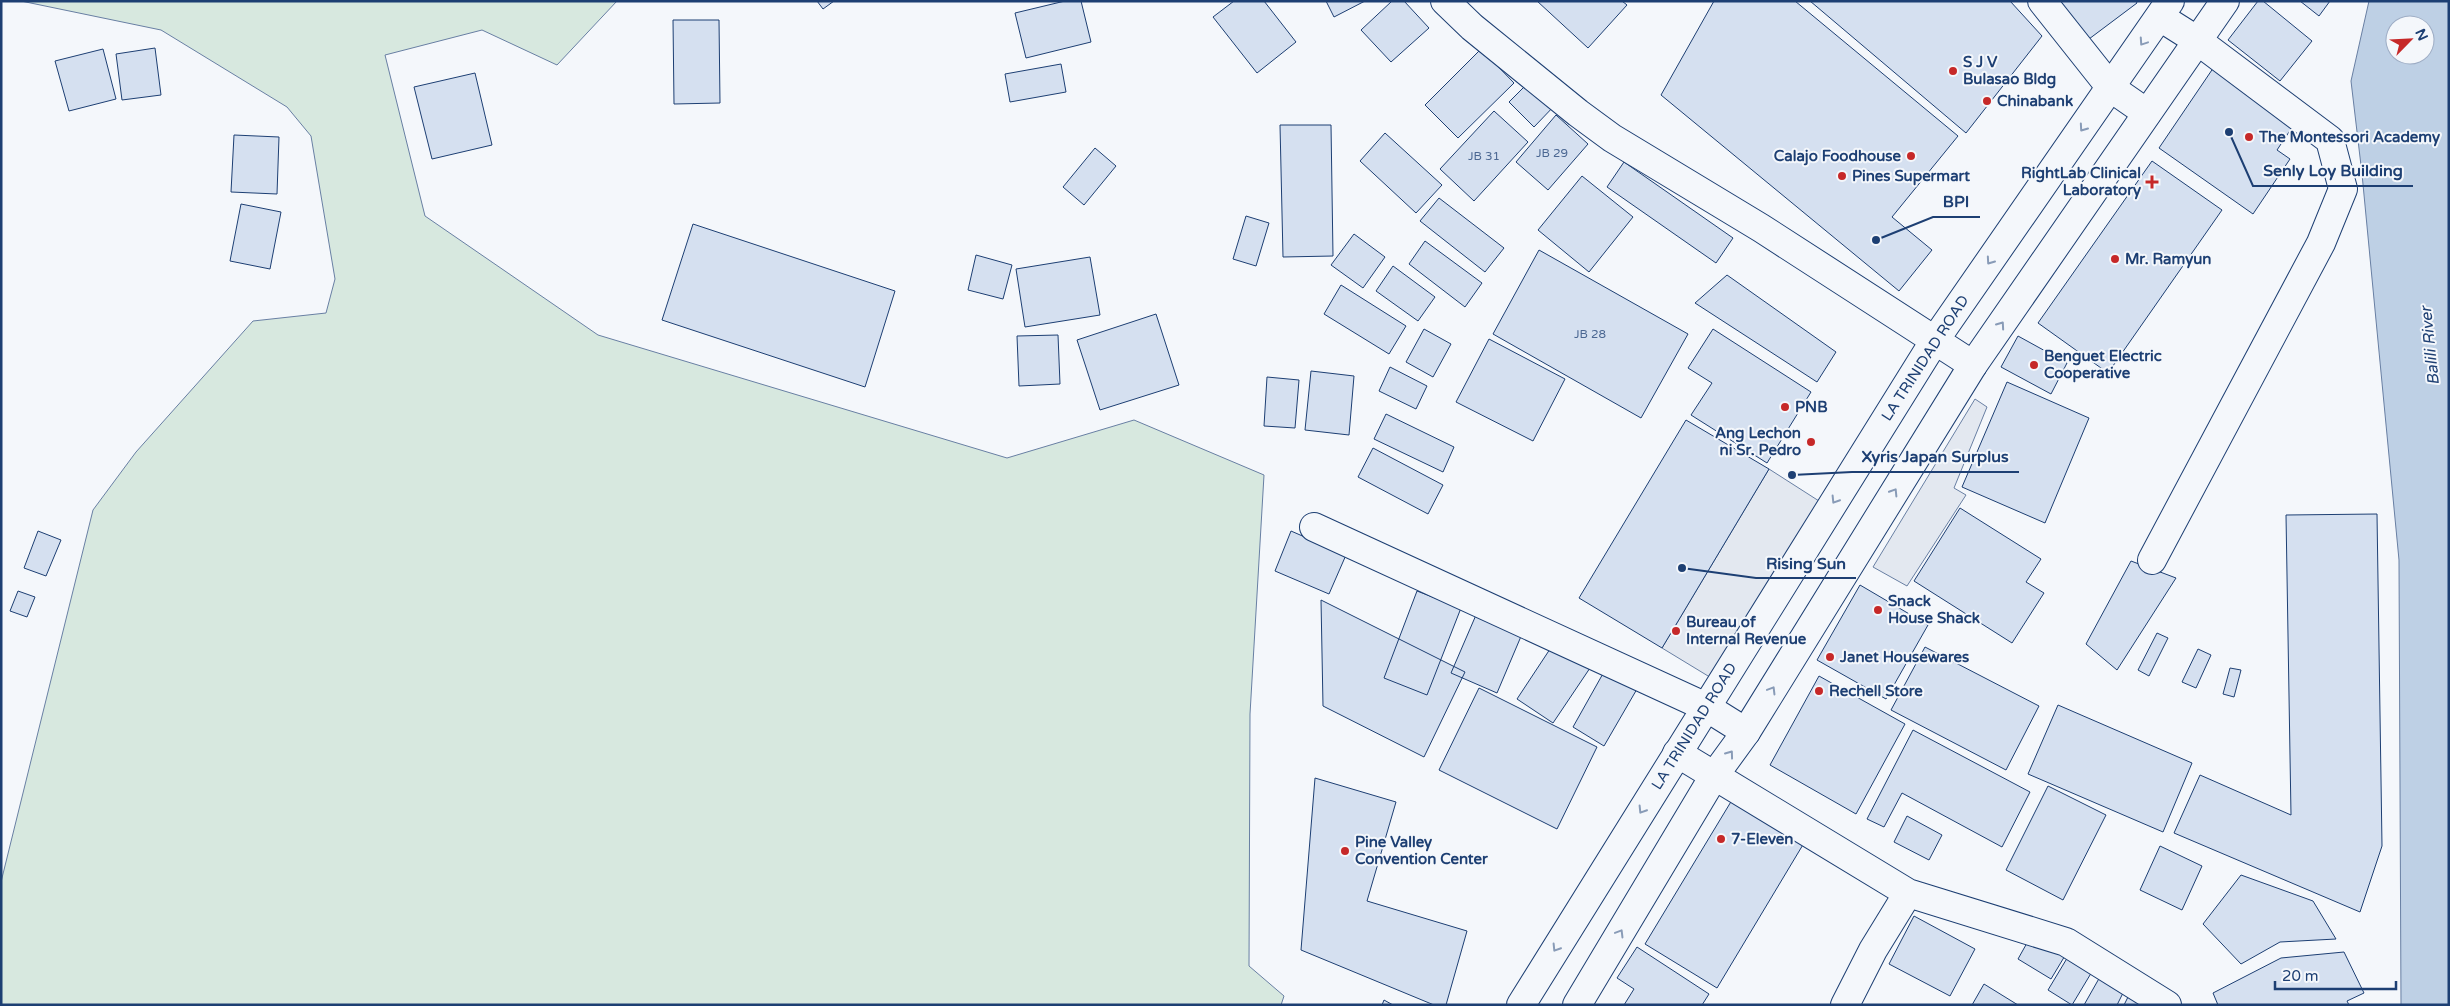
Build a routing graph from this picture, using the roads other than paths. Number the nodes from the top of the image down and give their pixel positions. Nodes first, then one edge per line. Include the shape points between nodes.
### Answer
1 (1445, 1) edge
2 (2042, 1) edge
3 (2225, 1) edge
4 (2165, 9) edge
5 (2198, 41) junction
6 (2111, 88) junction
7 (2147, 113) junction
8 (1935, 340) junction
9 (1973, 366) junction
10 (1314, 527) dead end
11 (2152, 560) dead end
12 (1706, 707) junction
13 (1746, 732) junction
14 (1677, 753) junction
15 (1714, 776) junction
16 (1908, 893) junction
17 (1521, 1005) edge
18 (1577, 1005) edge
19 (1845, 1005) edge
20 (2167, 1005) edge

1 - 8 main road via 1480,33 1612,138 1761,228
2 - 6 main road
3 - 5 main road
4 - 5 main road
4 -> 6 main road, LA TRINIDAD ROAD
5 - 7 main road
5 - 11 main road via 2330,140 2342,189 2321,243
6 - 7 main road
6 -> 8 main road, LA TRINIDAD ROAD
9 -> 7 main road
8 - 9 main road
8 -> 12 main road, LA TRINIDAD ROAD
13 -> 9 main road
10 - 12 main road
12 - 13 main road
12 - 14 main road, LA TRINIDAD ROAD
15 -> 13 main road
14 - 15 main road
14 -> 17 main road, LA TRINIDAD ROAD
15 - 16 main road
18 -> 15 main road
16 - 19 main road via 1873,950
16 - 20 main road via 2066,942

